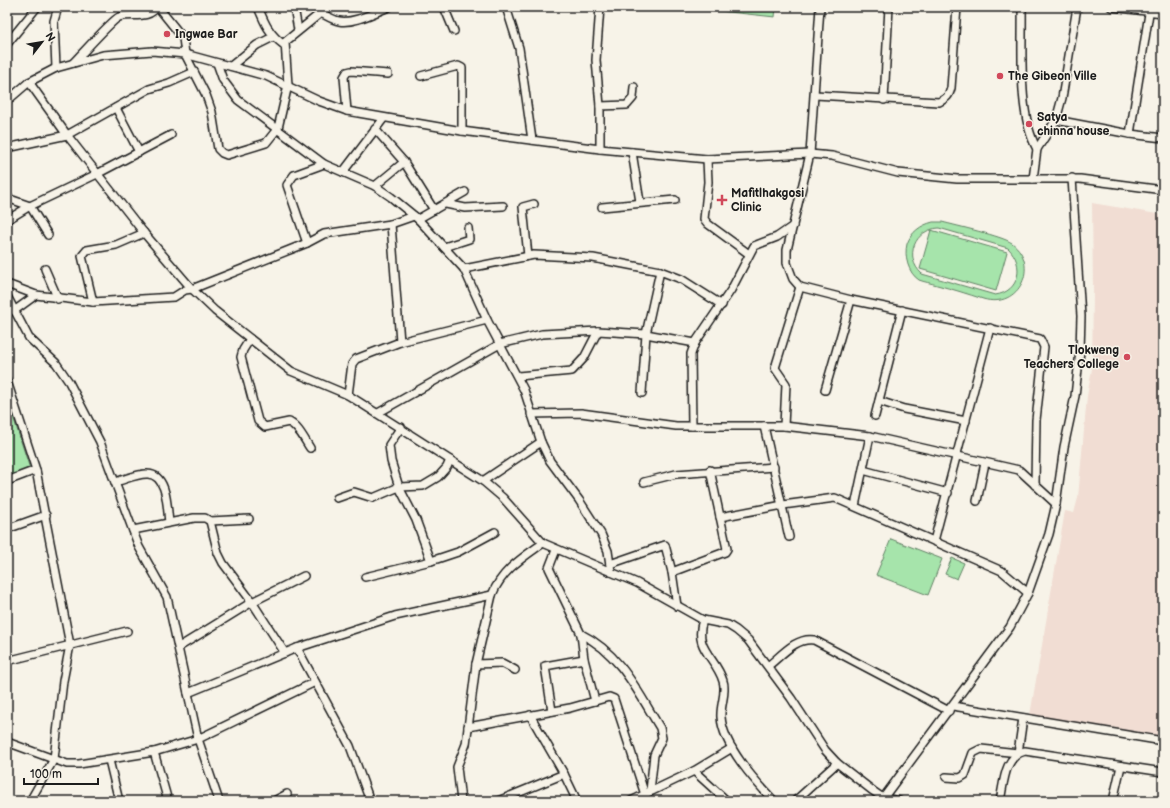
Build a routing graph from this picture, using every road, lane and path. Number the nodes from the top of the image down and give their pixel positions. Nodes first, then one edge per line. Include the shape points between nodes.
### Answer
1 (37, 7) edge
2 (58, 7) edge
3 (258, 7) edge
4 (294, 7) edge
5 (328, 7) edge
6 (389, 7) edge
7 (444, 7) edge
8 (506, 7) edge
9 (600, 7) edge
10 (820, 7) edge
11 (889, 7) edge
12 (957, 7) edge
13 (1022, 7) edge
14 (1077, 7) edge
15 (1111, 7) edge
16 (155, 9) edge
17 (1149, 9) edge
18 (321, 13) junction
19 (1163, 13) edge
20 (298, 30) junction
21 (454, 31) dead end
22 (10, 34) edge
23 (273, 37) junction
24 (7, 44) edge
25 (284, 44) junction
26 (185, 54) junction
27 (218, 62) junction
28 (73, 63) junction
29 (231, 66) junction
30 (56, 68) junction
31 (194, 72) junction
32 (388, 74) dead end
33 (421, 76) dead end
34 (30, 82) junction
35 (288, 85) junction
36 (634, 87) dead end
37 (815, 95) junction
38 (884, 100) junction
39 (7, 101) edge
40 (600, 106) junction
41 (116, 108) junction
42 (347, 111) junction
43 (384, 118) junction
44 (1056, 120) junction
45 (278, 128) junction
46 (375, 129) junction
47 (462, 131) junction
48 (1130, 134) junction
49 (171, 135) dead end
50 (67, 136) junction
51 (1163, 138) edge
52 (532, 140) junction
53 (7, 148) edge
54 (600, 149) junction
55 (1037, 149) junction
56 (139, 152) junction
57 (632, 152) junction
58 (810, 154) junction
59 (707, 159) junction
60 (404, 162) junction
61 (324, 164) junction
62 (343, 172) junction
63 (97, 174) junction
64 (1072, 178) junction
65 (1033, 179) junction
66 (375, 186) junction
67 (1163, 190) edge
68 (465, 192) dead end
69 (7, 198) edge
70 (675, 200) dead end
71 (640, 202) junction
72 (446, 204) junction
73 (534, 204) dead end
74 (30, 206) junction
75 (503, 206) dead end
76 (602, 207) dead end
77 (434, 210) junction
78 (416, 218) junction
79 (7, 220) edge
80 (391, 224) junction
81 (793, 226) junction
82 (468, 228) dead end
83 (144, 233) junction
84 (48, 235) dead end
85 (307, 243) junction
86 (444, 247) junction
87 (749, 254) junction
88 (528, 256) junction
89 (45, 269) dead end
90 (464, 269) junction
91 (660, 271) junction
92 (7, 284) edge
93 (800, 287) junction
94 (192, 289) junction
95 (36, 295) junction
96 (7, 296) edge
97 (58, 299) junction
98 (851, 300) junction
99 (93, 302) junction
100 (722, 305) junction
101 (902, 310) junction
102 (14, 311) junction
103 (487, 320) junction
104 (990, 328) junction
105 (598, 330) junction
106 (646, 334) junction
107 (400, 342) junction
108 (248, 343) junction
109 (695, 343) junction
110 (500, 344) junction
111 (518, 376) junction
112 (7, 381) edge
113 (825, 390) dead end
114 (642, 393) dead end
115 (348, 394) junction
116 (879, 401) junction
117 (378, 413) junction
118 (531, 414) junction
119 (875, 416) dead end
120 (966, 421) junction
121 (692, 426) junction
122 (764, 426) junction
123 (784, 426) junction
124 (401, 427) junction
125 (870, 436) junction
126 (541, 442) junction
127 (310, 448) dead end
128 (958, 456) junction
129 (450, 460) junction
130 (985, 463) junction
131 (774, 467) junction
132 (36, 470) junction
133 (710, 470) junction
134 (863, 470) junction
135 (7, 481) edge
136 (483, 481) junction
137 (115, 482) junction
138 (644, 482) dead end
139 (1035, 484) junction
140 (399, 487) junction
141 (948, 493) junction
142 (337, 498) dead end
143 (977, 500) dead end
144 (1056, 504) junction
145 (783, 505) junction
146 (855, 506) junction
147 (46, 515) junction
148 (720, 517) junction
149 (249, 519) dead end
150 (210, 521) junction
151 (169, 522) junction
152 (7, 529) edge
153 (132, 530) junction
154 (495, 532) dead end
155 (790, 537) dead end
156 (934, 541) junction
157 (543, 543) junction
158 (556, 550) junction
159 (431, 561) junction
160 (610, 564) junction
161 (611, 572) junction
162 (672, 572) junction
163 (304, 576) dead end
164 (365, 577) dead end
165 (1028, 593) junction
166 (492, 595) junction
167 (252, 602) junction
168 (676, 606) junction
169 (703, 620) junction
170 (127, 631) dead end
171 (581, 634) junction
172 (70, 645) junction
173 (179, 647) junction
174 (297, 648) junction
175 (285, 653) junction
176 (584, 659) junction
177 (7, 661) edge
178 (476, 664) junction
179 (768, 666) junction
180 (515, 670) dead end
181 (315, 682) junction
182 (188, 692) junction
183 (595, 701) junction
184 (951, 708) junction
185 (552, 711) junction
186 (530, 715) junction
187 (1023, 718) junction
188 (468, 727) junction
189 (198, 739) junction
190 (1163, 741) edge
191 (7, 742) edge
192 (732, 748) junction
193 (154, 752) junction
194 (1018, 753) junction
195 (54, 759) junction
196 (109, 760) junction
197 (837, 763) junction
198 (1121, 766) junction
199 (694, 771) junction
200 (1163, 772) edge
201 (564, 774) junction
202 (946, 777) dead end
203 (647, 793) junction
204 (286, 794) dead end
205 (882, 799) edge
206 (30, 801) edge
207 (120, 801) edge
208 (168, 801) edge
209 (219, 801) edge
210 (274, 801) edge
211 (370, 801) edge
212 (461, 801) edge
213 (498, 801) edge
214 (577, 801) edge
215 (631, 801) edge
216 (648, 801) edge
217 (726, 801) edge
218 (774, 801) edge
219 (795, 801) edge
220 (899, 801) edge
221 (1000, 801) edge
222 (1113, 801) edge

1 - 22 street
2 - 30 street via 54,21
3 - 23 street
4 - 20 street
5 - 18 street
6 - 18 street via 358,19 344,21
7 - 21 street
8 - 52 street via 519,48
9 - 40 street via 596,60
10 - 37 street
11 - 38 street
12 - 38 street via 949,96 939,102
13 - 55 street via 1023,86 1027,123
14 - 44 street
15 - 17 street
16 - 26 street via 184,38
16 - 28 street via 145,15 117,18
17 - 19 street
17 - 48 street
18 - 20 street
20 - 25 street
22 - 24 street
23 - 25 street
23 - 29 street via 257,45
25 - 35 street
26 - 27 street
26 - 28 street via 138,51 103,55
26 - 31 street
27 - 29 street
27 - 45 street via 223,80 232,93
28 - 30 street
29 - 35 street
30 - 34 street
31 - 41 street via 149,89
31 - 45 street via 212,112 218,149 222,153 227,155 263,144 270,140
32 - 42 street via 347,72 344,77
33 - 47 street via 458,66 462,68
34 - 39 street
34 - 50 street
35 - 42 street via 319,101
35 - 45 street
36 - 40 street via 633,98 627,105
37 - 38 street
37 - 58 street
40 - 54 street
41 - 50 street
41 - 56 street
42 - 43 street
43 - 46 street
43 - 47 street
44 - 48 street
44 - 55 street
45 - 61 street
46 - 60 street
46 - 62 street
47 - 52 street
48 - 51 street
49 - 56 street
50 - 53 street
50 - 63 street
52 - 54 street
54 - 57 street
55 - 65 street
56 - 63 street
57 - 59 street
57 - 71 street
58 - 59 street
58 - 65 street via 832,156 898,173 957,179
58 - 81 street
59 - 87 street via 708,182 704,219
60 - 66 street
60 - 77 street
61 - 62 street
61 - 85 street via 294,175 287,185
62 - 66 street
63 - 74 street
63 - 83 street
64 - 65 street
64 - 67 street
64 - 144 street via 1081,316 1080,351 1075,396
66 - 78 street
68 - 72 street
69 - 74 street
70 - 71 street
71 - 76 street
72 - 75 street via 465,208
72 - 77 street
73 - 88 street via 523,207
74 - 79 street
74 - 84 street
77 - 78 street
78 - 80 street
78 - 86 street
80 - 85 street via 324,234
80 - 107 street
81 - 87 street via 777,237 759,242
81 - 93 street via 787,250 787,263 793,279
82 - 86 street via 469,239
83 - 94 street
83 - 99 street via 116,245 84,252 82,256
85 - 94 street
86 - 90 street
87 - 100 street
88 - 90 street
88 - 91 street via 593,258
89 - 97 street
90 - 103 street
91 - 100 street via 681,280
91 - 106 street
92 - 95 street
93 - 98 street
93 - 123 street via 775,368 786,384
94 - 99 street via 174,297
94 - 108 street
95 - 97 street
95 - 102 street
96 - 102 street
97 - 99 street
98 - 101 street
98 - 113 street
100 - 109 street
101 - 104 street
101 - 116 street
102 - 137 street via 29,338 56,363 69,382 100,442
103 - 107 street
103 - 110 street
104 - 120 street
104 - 139 street via 1038,338 1044,344 1036,420
105 - 106 street
105 - 110 street via 542,334
105 - 111 street via 584,358 572,371
106 - 109 street
106 - 114 street
107 - 115 street via 354,361
108 - 115 street via 291,371
108 - 127 street via 241,357 259,423 265,427 289,422 296,427
109 - 121 street via 691,354
110 - 111 street
110 - 117 street
111 - 118 street
112 - 132 street
115 - 117 street
116 - 119 street
116 - 120 street via 904,409
117 - 124 street
118 - 121 street via 581,413 652,424
118 - 126 street
120 - 128 street
121 - 122 street
122 - 123 street
122 - 131 street
123 - 125 street
124 - 129 street
124 - 140 street via 389,445
125 - 128 street
125 - 134 street
126 - 136 street
126 - 160 street via 550,461 601,534
128 - 130 street
128 - 141 street
129 - 136 street
129 - 140 street via 447,467 431,482 423,486
130 - 139 street via 1019,470
130 - 143 street
131 - 133 street
131 - 145 street
132 - 135 street
132 - 147 street
133 - 138 street via 676,474
133 - 148 street
134 - 141 street
134 - 146 street
136 - 157 street via 503,498
137 - 151 street via 148,474 158,478 164,487
137 - 153 street
139 - 144 street
140 - 142 street via 373,498 354,492
140 - 159 street via 416,520
141 - 156 street
144 - 165 street
145 - 146 street via 830,497
145 - 148 street
145 - 155 street
146 - 156 street
147 - 152 street
147 - 172 street
148 - 162 street via 727,549 725,552
149 - 150 street
150 - 151 street via 205,518 194,518
150 - 167 street via 223,563
151 - 153 street
153 - 173 street via 167,596
154 - 159 street via 458,552
156 - 165 street via 1002,571
157 - 158 street
157 - 166 street via 507,570
158 - 161 street
158 - 171 street via 549,568
159 - 164 street
160 - 161 street
160 - 162 street via 664,545 667,546
161 - 168 street via 637,583
162 - 168 street
163 - 167 street
165 - 184 street via 1010,627
166 - 174 street via 405,613
166 - 178 street
167 - 173 street
167 - 175 street
168 - 169 street
169 - 179 street via 728,625 736,630 748,640
169 - 192 street via 701,641 724,683 721,718
170 - 172 street
171 - 176 street
171 - 203 street via 602,645 613,657 628,676 660,728 662,738 654,755
172 - 177 street
172 - 195 street via 62,681
173 - 182 street
174 - 175 street
174 - 181 street
175 - 182 street
176 - 183 street
176 - 185 street via 545,666
178 - 180 street via 502,663
178 - 188 street
179 - 184 street via 795,644 808,639 814,640
179 - 197 street via 824,750
181 - 189 street
181 - 211 street via 350,746
182 - 189 street
183 - 185 street
183 - 203 street via 609,696 614,699
184 - 187 street
184 - 205 street
185 - 186 street
186 - 188 street
186 - 201 street
187 - 190 street
187 - 194 street
188 - 212 street via 458,767
189 - 193 street
189 - 209 street
191 - 195 street
192 - 199 street
192 - 218 street
193 - 196 street
193 - 208 street
194 - 198 street via 1029,750
194 - 202 street via 981,749 973,753 965,775 960,778
194 - 221 street via 1008,765
195 - 196 street via 67,764
195 - 206 street
196 - 207 street
197 - 205 street
197 - 219 street
198 - 200 street
198 - 222 street
199 - 203 street
199 - 217 street
201 - 213 street
201 - 214 street
203 - 215 street
203 - 216 street
204 - 210 street
205 - 220 street

